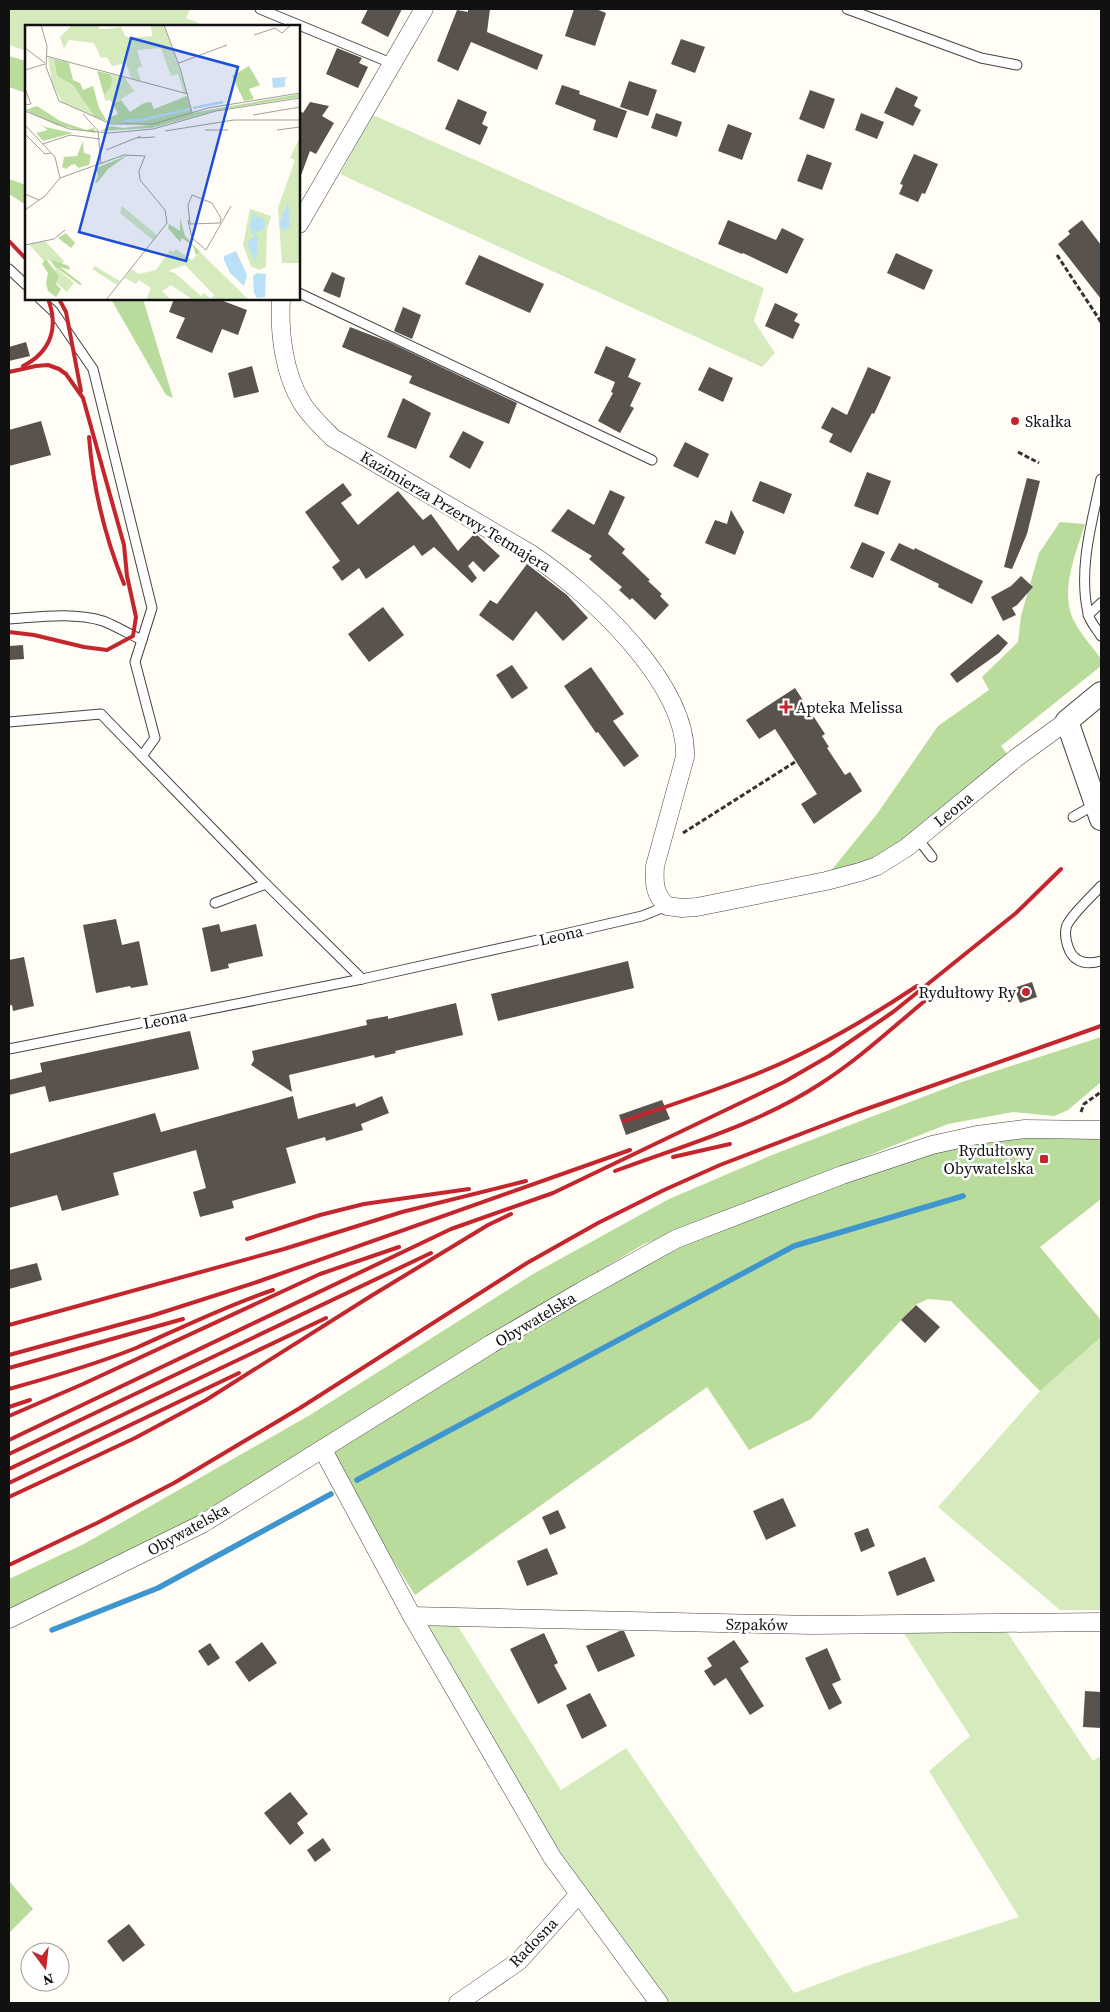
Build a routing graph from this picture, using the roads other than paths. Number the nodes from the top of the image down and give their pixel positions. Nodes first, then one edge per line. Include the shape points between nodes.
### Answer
1 (260, 9) edge
2 (424, 9) edge
3 (847, 9) edge
4 (299, 25) edge
5 (300, 25) edge
6 (391, 63) junction
7 (1017, 65) dead end
8 (300, 222) edge
9 (9, 269) edge
10 (25, 285) edge
11 (300, 293) edge
12 (41, 300) edge
13 (281, 300) edge
14 (652, 460) dead end
15 (1101, 480) edge
16 (1101, 603) edge
17 (1088, 615) junction
18 (9, 619) edge
19 (1101, 636) edge
20 (142, 640) junction
21 (1101, 693) edge
22 (1067, 721) junction
23 (9, 722) edge
24 (142, 756) junction
25 (1098, 811) edge
26 (1072, 817) dead end
27 (918, 838) junction
28 (932, 857) dead end
29 (266, 884) junction
30 (1101, 886) edge
31 (215, 903) dead end
32 (666, 906) junction
33 (1101, 961) edge
34 (362, 979) junction
35 (9, 1050) edge
36 (1101, 1130) edge
37 (323, 1450) junction
38 (412, 1616) junction
39 (9, 1619) edge
40 (1101, 1622) edge
41 (579, 1894) junction
42 (458, 2003) edge
43 (659, 2003) edge

1 - 4 lane
2 - 6 street
3 - 7 lane via 982,58
5 - 6 lane
6 - 8 street
9 - 10 lane
11 - 14 lane
12 - 20 lane via 53,311 93,369 152,608
13 - 32 street, Kazimierza Przerwy-Tetmajera via 282,340 293,385 302,403 327,433 555,570 595,604 648,664 669,697 677,713 686,748 655,866 656,894
15 - 17 lane via 1084,577
16 - 17 lane
17 - 19 lane
18 - 20 lane via 86,618 104,622
20 - 24 lane via 135,662 155,738
21 - 22 street
22 - 25 street
22 - 27 street, Leona
23 - 24 lane via 101,714
24 - 29 lane
25 - 26 lane
27 - 28 lane
27 - 32 street, Leona via 894,856 860,872 697,907
29 - 31 lane
29 - 34 lane
30 - 33 lane via 1070,920 1066,931 1073,956 1084,962
32 - 34 lane, Leona via 642,916
34 - 35 lane, Leona
36 - 37 street, Obywatelska via 1025,1129 932,1145 842,1175 676,1239 491,1344
37 - 38 street
37 - 39 street, Obywatelska via 202,1524
38 - 40 street, Szpaków via 812,1625
38 - 41 street via 552,1857
41 - 42 street, Radosna via 519,1961
41 - 43 street

